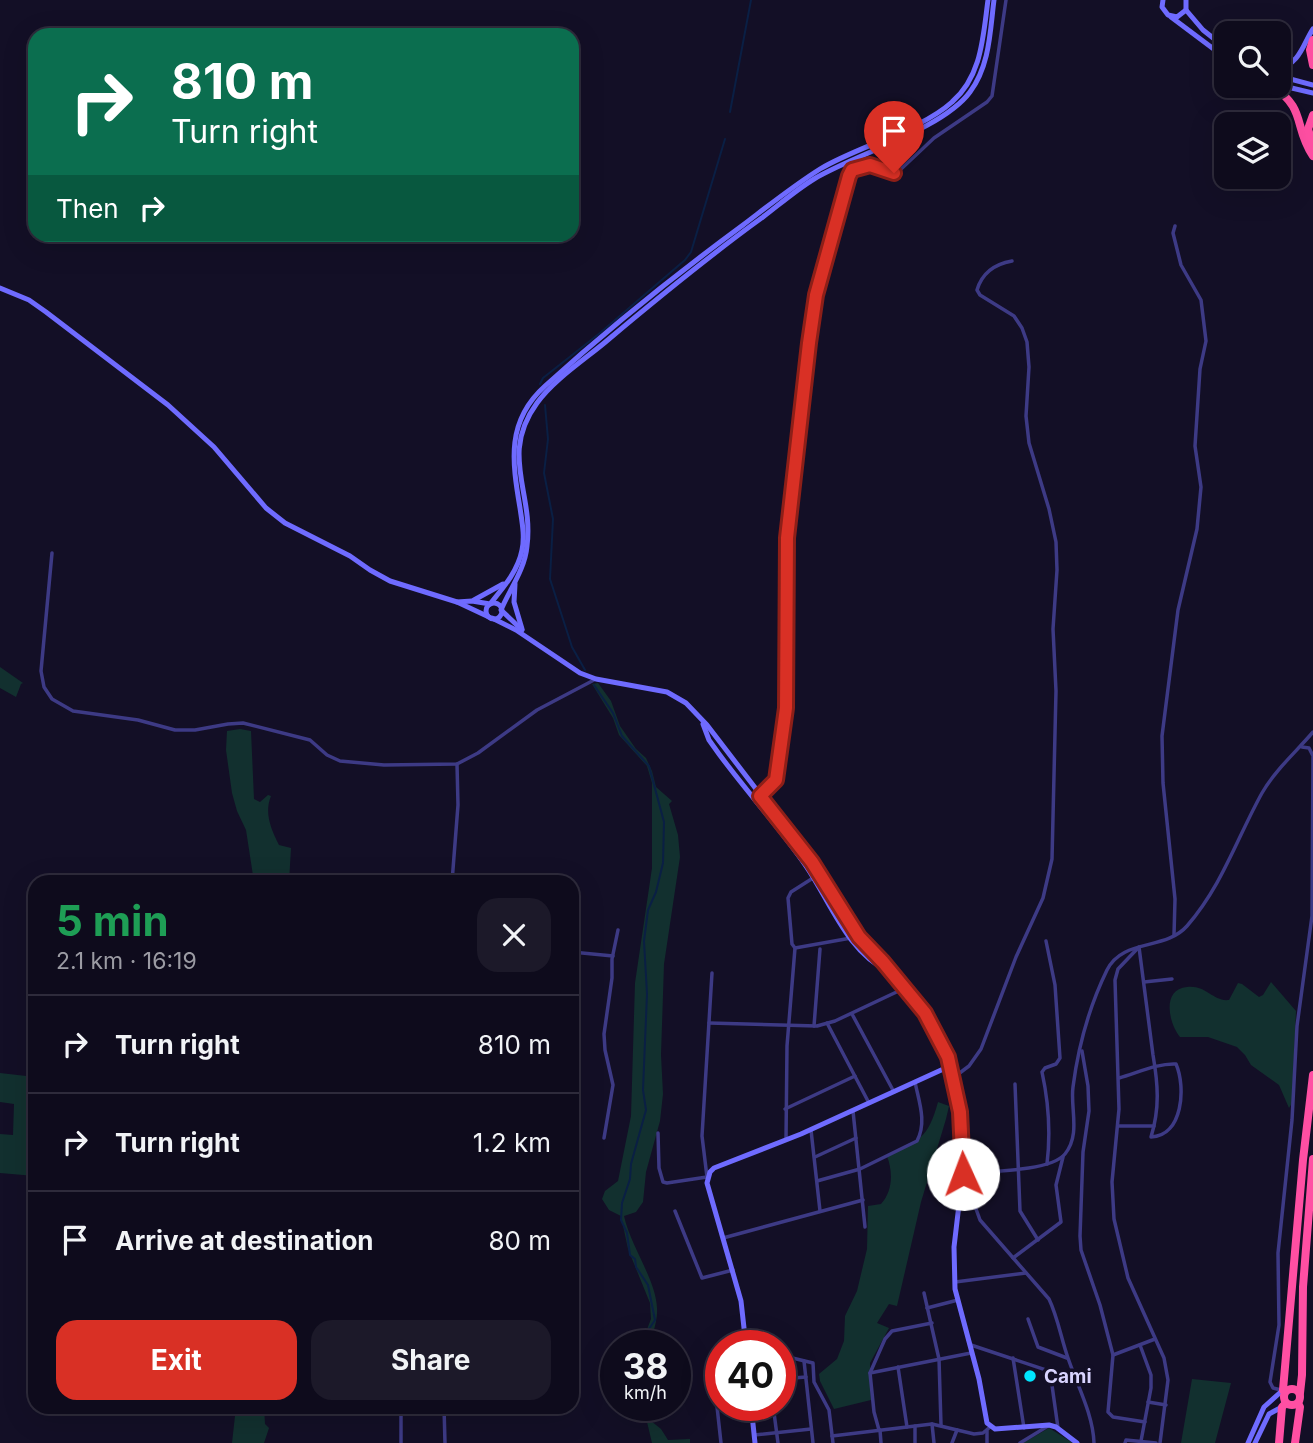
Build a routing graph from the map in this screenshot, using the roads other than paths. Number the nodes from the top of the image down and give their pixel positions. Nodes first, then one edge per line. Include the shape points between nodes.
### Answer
1 (988, 0) edge
2 (994, 0) edge
3 (1006, 0) edge
4 (1162, 0) edge
5 (1185, 0) edge
6 (1185, 10) junction
7 (1171, 17) junction
8 (1313, 29) edge
9 (1214, 39) edge
10 (1313, 40) edge
11 (1214, 49) edge
12 (1291, 64) edge
13 (1313, 65) edge
14 (1291, 79) edge
15 (1313, 85) edge
16 (1291, 88) edge
17 (1313, 93) edge
18 (1289, 98) edge
19 (1313, 115) edge
20 (1313, 146) edge
21 (1313, 156) edge
22 (1175, 226) dead end
23 (1012, 261) dead end
24 (0, 288) edge
25 (52, 553) dead end
26 (516, 579) junction
27 (508, 581) junction
28 (472, 601) junction
29 (457, 602) junction
30 (490, 604) junction
31 (502, 610) junction
32 (491, 618) junction
33 (523, 632) junction
34 (537, 645) junction
35 (596, 679) junction
36 (702, 722) junction
37 (1313, 732) edge
38 (1300, 747) junction
39 (457, 764) junction
40 (760, 796) junction
41 (453, 875) edge
42 (813, 878) junction
43 (618, 930) dead end
44 (1174, 935) junction
45 (851, 939) junction
46 (1046, 941) dead end
47 (1139, 947) junction
48 (794, 948) junction
49 (820, 949) dead end
50 (579, 953) edge
51 (613, 957) junction
52 (712, 973) dead end
53 (891, 973) junction
54 (1172, 979) dead end
55 (1144, 982) junction
56 (905, 988) junction
57 (851, 1013) junction
58 (709, 1023) junction
59 (827, 1023) junction
60 (788, 1026) junction
61 (814, 1026) junction
62 (1082, 1047) junction
63 (950, 1066) junction
64 (1155, 1068) junction
65 (855, 1076) junction
66 (1313, 1076) edge
67 (1119, 1078) junction
68 (953, 1079) junction
69 (915, 1082) junction
70 (1015, 1084) dead end
71 (894, 1092) junction
72 (869, 1103) junction
73 (785, 1109) junction
74 (853, 1110) junction
75 (1118, 1125) junction
76 (1154, 1126) junction
77 (811, 1130) junction
78 (657, 1133) dead end
79 (604, 1138) dead end
80 (856, 1138) junction
81 (786, 1140) junction
82 (1064, 1155) junction
83 (815, 1157) junction
84 (1313, 1159) edge
85 (1046, 1164) junction
86 (1020, 1168) junction
87 (860, 1170) junction
88 (963, 1174) junction
89 (707, 1177) junction
90 (817, 1181) junction
91 (863, 1200) junction
92 (675, 1211) dead end
93 (820, 1211) junction
94 (865, 1227) dead end
95 (723, 1238) junction
96 (1038, 1240) junction
97 (1013, 1258) junction
98 (733, 1270) junction
99 (1026, 1273) junction
100 (955, 1282) junction
101 (924, 1293) dead end
102 (958, 1300) junction
103 (927, 1308) junction
104 (1028, 1319) dead end
105 (932, 1323) junction
106 (744, 1330) edge
107 (1155, 1339) junction
108 (969, 1345) junction
109 (1140, 1345) junction
110 (972, 1352) junction
111 (1113, 1355) junction
112 (1013, 1358) junction
113 (796, 1359) edge
114 (939, 1359) junction
115 (1068, 1359) junction
116 (804, 1361) junction
117 (898, 1367) junction
118 (1050, 1371) junction
119 (870, 1373) junction
120 (806, 1377) junction
121 (796, 1378) edge
122 (1076, 1380) junction
123 (1284, 1391) junction
124 (1301, 1391) junction
125 (1149, 1402) junction
126 (1166, 1405) junction
127 (1284, 1405) junction
128 (1299, 1405) junction
129 (401, 1414) edge
130 (444, 1414) edge
131 (719, 1421) edge
132 (753, 1421) edge
133 (775, 1421) edge
134 (1145, 1422) junction
135 (932, 1424) junction
136 (1049, 1425) junction
137 (915, 1426) junction
138 (942, 1426) junction
139 (907, 1427) junction
140 (1024, 1428) junction
141 (811, 1429) junction
142 (988, 1429) junction
143 (1058, 1429) junction
144 (879, 1430) junction
145 (957, 1430) junction
146 (776, 1433) junction
147 (754, 1435) junction
148 (832, 1436) junction
149 (1141, 1441) edge
150 (401, 1443) edge
151 (445, 1443) edge
152 (721, 1443) edge
153 (755, 1443) edge
154 (778, 1443) edge
155 (813, 1443) edge
156 (833, 1443) edge
157 (881, 1443) edge
158 (915, 1443) edge
159 (934, 1443) edge
160 (952, 1443) edge
161 (987, 1443) edge
162 (1020, 1443) edge
163 (1077, 1443) edge
164 (1094, 1443) edge
165 (1125, 1443) edge
166 (1158, 1443) edge
167 (1248, 1443) edge
168 (1255, 1443) edge
169 (1279, 1443) edge
170 (1295, 1443) edge

1 - 27 street via 979,59 969,82 952,103 802,181 691,263 536,395 518,426 514,445 524,532 523,550
2 - 26 street via 982,69 960,103 938,119 813,180 696,266 539,401 519,447 528,534
3 - 40 street via 994,88 987,102 934,138 900,170 894,173 870,165 852,170 849,176 816,295 809,343 787,538 786,708 776,780
4 - 7 street
5 - 6 street
6 - 7 street
6 - 9 street
7 - 11 street
8 - 12 street
10 - 13 highway
14 - 15 street
16 - 17 street
18 - 21 highway
19 - 20 highway via 1308,129
22 - 44 street via 1181,265 1202,300 1206,341 1195,446 1201,487 1197,529 1178,610 1162,736 1175,888
23 - 68 street via 990,268 977,290 1014,316 1027,342 1029,443 1056,542 1052,859 1043,898 981,1049
24 - 29 street via 29,300 168,405 214,447 265,508 285,523 390,580
25 - 39 street via 41,671 44,687 60,706 174,730 243,723 310,740 340,761
26 - 31 street
26 - 33 street via 514,601
27 - 28 street
27 - 30 street
28 - 29 street
28 - 30 street
29 - 32 street
30 - 31 street
30 - 32 street via 486,611
31 - 32 street via 499,617
31 - 33 street
32 - 34 street
33 - 34 street
34 - 35 street
35 - 36 street via 667,692 686,703
35 - 39 street via 537,709
36 - 40 street
36 - 42 street via 709,740
37 - 38 street
38 - 44 street via 1263,792 1211,894
38 - 123 street via 1309,748 1313,756 1312,916 1297,1026 1278,1253 1279,1325 1270,1382
39 - 41 street
40 - 53 street via 812,862 855,931
42 - 45 street
42 - 48 street via 788,895
43 - 51 street
44 - 47 street
45 - 48 street
45 - 53 street via 871,961
46 - 85 street via 1055,985 1060,1058 1042,1072 1051,1132
47 - 55 street
47 - 62 street via 1121,953 1108,968
47 - 67 street via 1118,969 1115,980
48 - 60 street
49 - 61 street
50 - 51 street
51 - 79 street via 604,1045 613,1085
52 - 58 street
53 - 56 street
54 - 55 street
55 - 64 street
56 - 57 street
56 - 63 street via 925,1013
57 - 59 street
57 - 71 street
58 - 60 street
58 - 89 street via 702,1136
59 - 61 street
59 - 65 street
60 - 61 street
60 - 73 street
62 - 82 street via 1073,1086 1072,1138
62 - 111 street via 1089,1111 1080,1243
63 - 68 street
63 - 69 street
64 - 67 street
64 - 76 street
64 - 76 street via 1176,1064 1180,1089 1170,1131 1151,1137
65 - 72 street
65 - 73 street
66 - 123 highway
67 - 75 street
68 - 88 street via 960,1112
69 - 71 street
69 - 87 street via 922,1119 917,1141
70 - 86 street
71 - 72 street
72 - 74 street
73 - 81 street
74 - 77 street
74 - 80 street
75 - 76 street
75 - 107 street via 1112,1182 1114,1219 1128,1278
77 - 81 street
77 - 83 street
78 - 89 street via 663,1182
80 - 83 street
80 - 87 street
81 - 89 street via 714,1168
82 - 85 street
82 - 96 street via 1056,1185 1061,1222
83 - 90 street
84 - 124 highway
85 - 86 street
86 - 88 street
86 - 96 street via 1020,1211
87 - 90 street
87 - 91 street
88 - 97 street via 980,1220
88 - 100 street via 954,1247
89 - 95 street
90 - 93 street
91 - 93 street
91 - 94 street
92 - 98 street via 702,1278
93 - 95 street
95 - 98 street
96 - 97 street
97 - 99 street
98 - 106 street
99 - 100 street
99 - 115 street via 1049,1299
100 - 102 street
101 - 103 street
102 - 103 street
102 - 108 street
103 - 105 street
104 - 115 street via 1038,1347
105 - 114 street
105 - 119 street via 889,1333
107 - 109 street
107 - 126 street via 1168,1380
108 - 110 street
108 - 112 street
109 - 111 street
109 - 125 street via 1151,1375
110 - 114 street
110 - 142 street
111 - 134 street via 1108,1414
112 - 118 street
112 - 140 street
113 - 116 street
114 - 117 street
114 - 138 street
115 - 122 street
116 - 120 street
116 - 148 street via 813,1363 814,1382 829,1410
117 - 119 street
117 - 139 street
118 - 122 street
118 - 143 street
119 - 144 street
120 - 121 street
120 - 141 street
122 - 164 street
123 - 124 highway
123 - 127 highway
123 - 167 street via 1264,1407
124 - 128 highway
125 - 126 street
125 - 134 street
126 - 166 street
127 - 128 highway
127 - 168 street via 1269,1414
127 - 169 highway
128 - 170 highway
129 - 150 street
130 - 151 street
131 - 152 street
132 - 147 street
133 - 146 street
134 - 149 street
135 - 137 street
135 - 138 street
135 - 159 street
136 - 140 street
136 - 143 street
136 - 162 street
137 - 139 street
137 - 158 street
138 - 145 street
139 - 144 street
140 - 142 street
141 - 146 street
141 - 155 street
142 - 145 street via 974,1434
142 - 161 street
143 - 163 street
144 - 148 street
144 - 157 street
145 - 160 street
146 - 147 street
146 - 154 street
147 - 153 street
148 - 156 street
149 - 165 street
149 - 166 street

